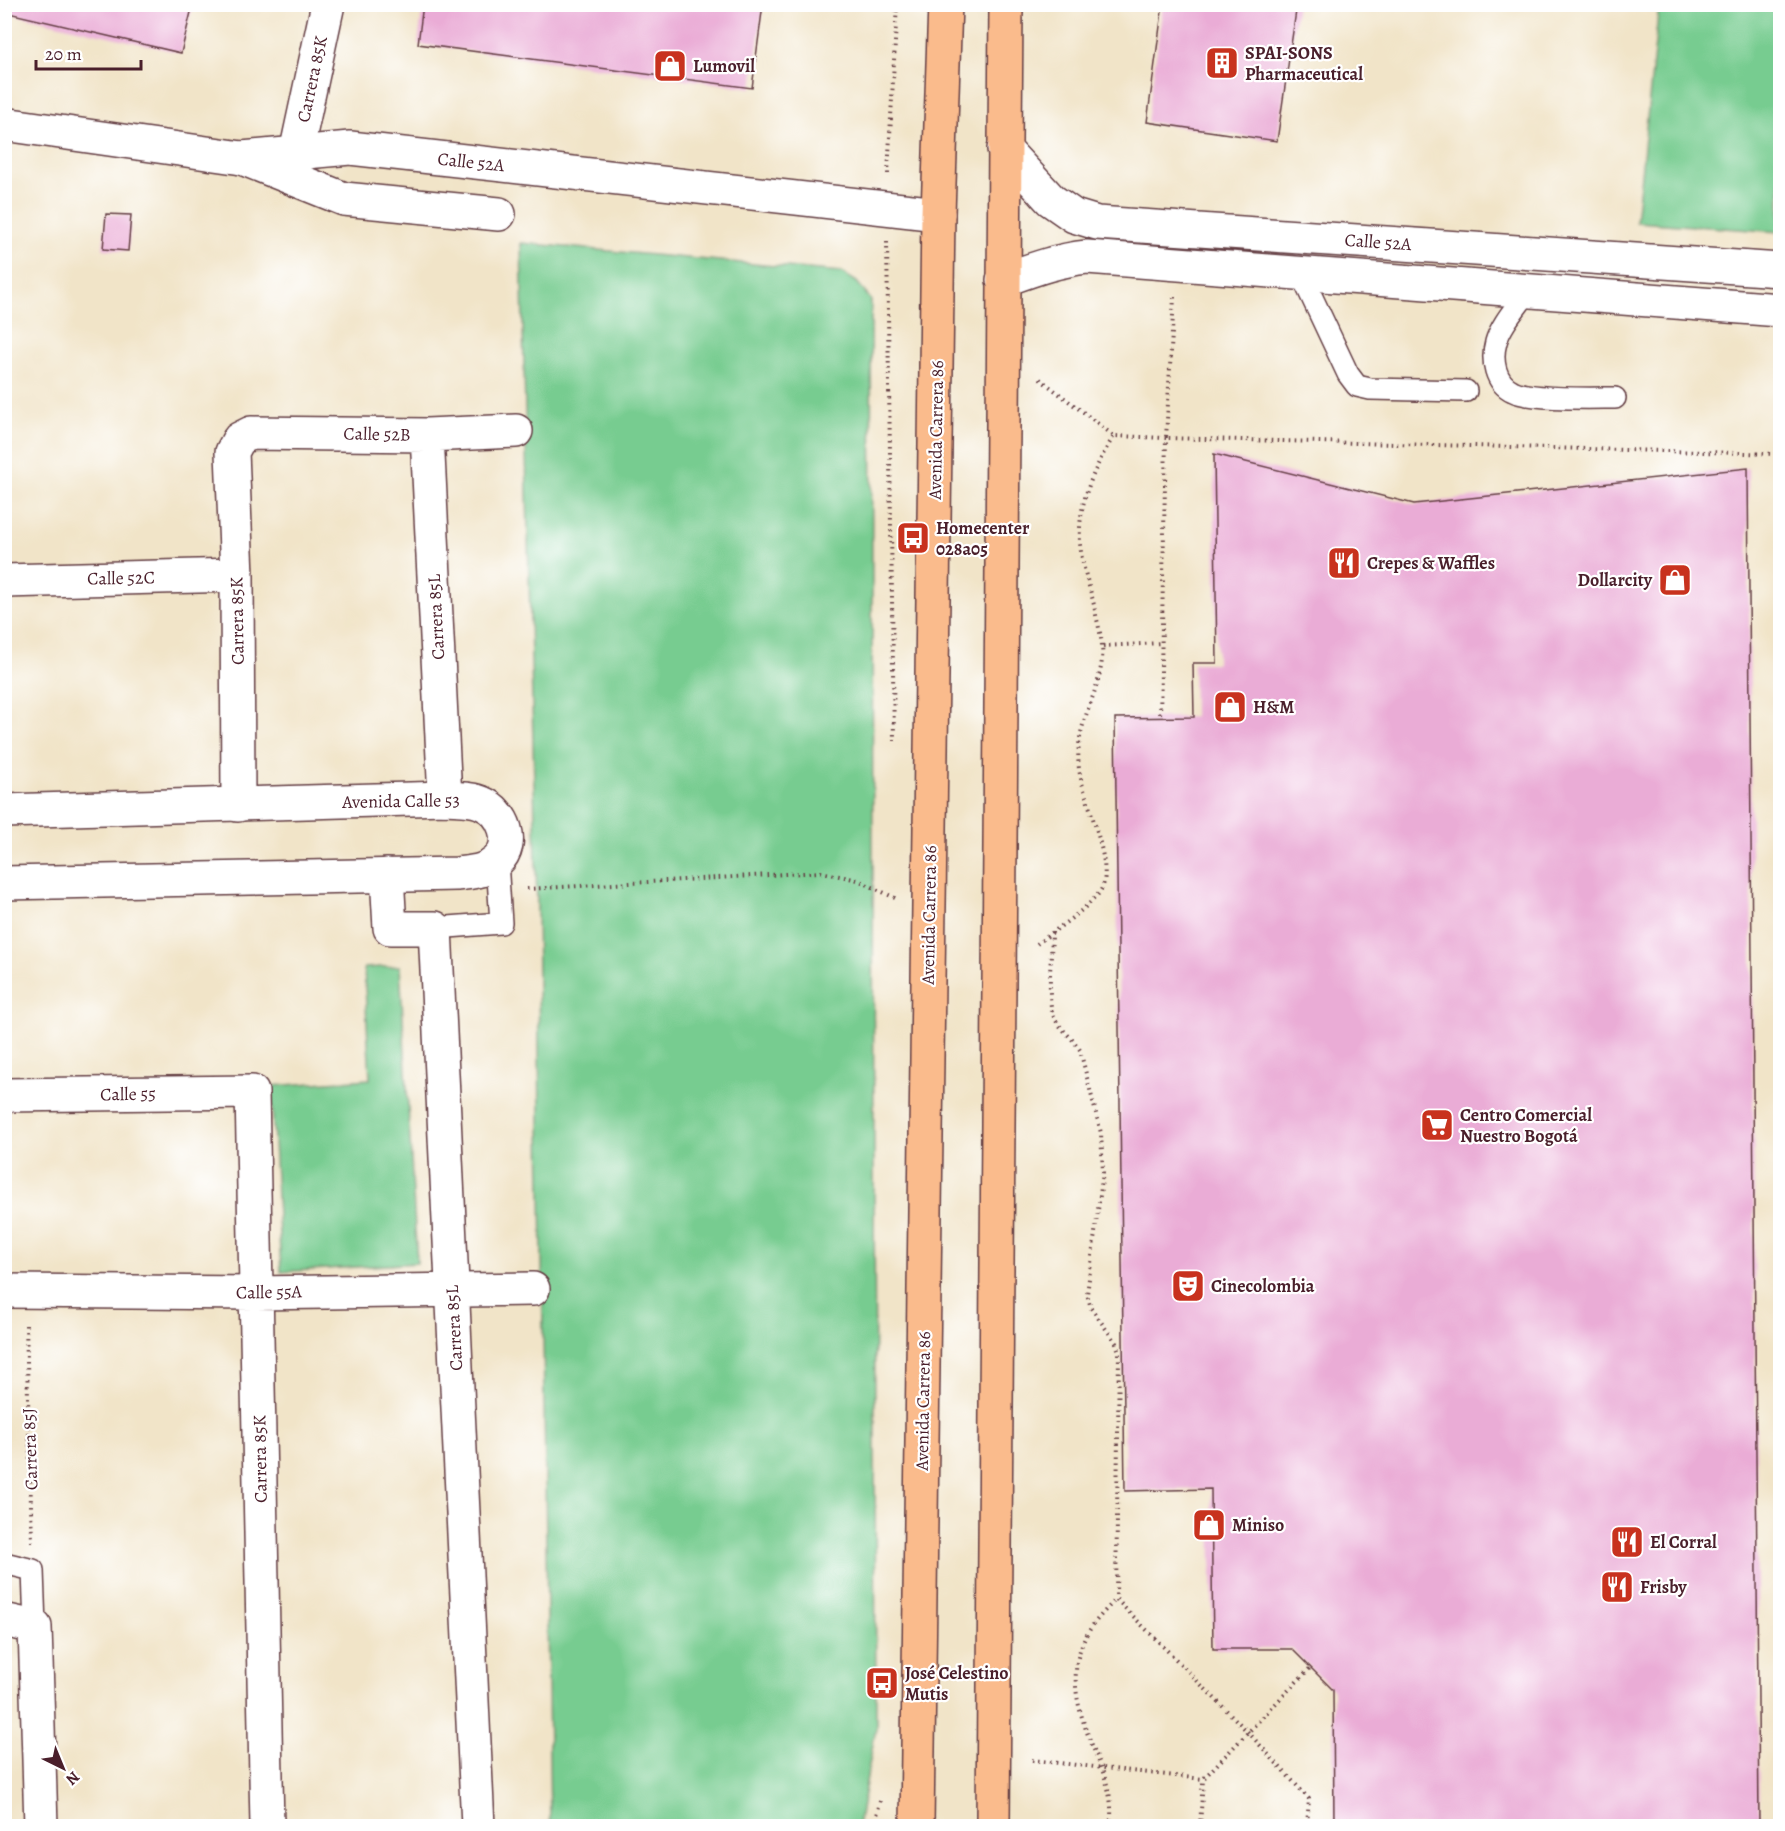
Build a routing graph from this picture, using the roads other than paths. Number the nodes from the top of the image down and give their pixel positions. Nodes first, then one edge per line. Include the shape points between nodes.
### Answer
1 (328, 4) edge
2 (945, 4) edge
3 (1006, 4) edge
4 (4, 124) edge
5 (1004, 149) junction
6 (296, 153) junction
7 (242, 158) junction
8 (499, 214) dead end
9 (938, 214) junction
10 (1780, 270) edge
11 (1301, 274) junction
12 (1003, 280) junction
13 (1528, 291) junction
14 (1780, 310) edge
15 (1466, 391) dead end
16 (1616, 398) dead end
17 (516, 431) dead end
18 (427, 435) junction
19 (239, 439) joint
20 (237, 575) junction
21 (4, 581) edge
22 (445, 798) junction
23 (238, 805) junction
24 (4, 811) edge
25 (387, 875) junction
26 (498, 876) junction
27 (4, 883) edge
28 (435, 928) junction
29 (252, 1092) joint
30 (4, 1095) edge
31 (452, 1289) junction
32 (533, 1289) dead end
33 (15, 1291) edge
34 (256, 1293) junction
35 (4, 1563) edge
36 (20, 1624) edge
37 (41, 1827) edge
38 (267, 1827) edge
39 (478, 1827) edge
40 (917, 1827) edge
41 (993, 1827) edge

1 - 6 street, Carrera 85K
2 - 9 main road, Avenida Carrera 86
3 - 5 main road
4 - 7 street, Calle 52A
5 - 10 street, Calle 52A via 1051,200 1074,216 1097,223
5 - 12 main road
6 - 7 street, Calle 52A
6 - 9 street, Calle 52A via 350,148
7 - 8 street via 344,199
9 - 40 main road, Avenida Carrera 86
11 - 12 street, Calle 52A via 1087,257 1047,264
11 - 13 street, Calle 52A
11 - 15 lane via 1357,386
12 - 41 main road
13 - 14 street, Calle 52A
13 - 16 lane via 1496,342 1494,366 1503,384 1511,391 1527,395
17 - 18 street, Calle 52B
18 - 19 street, Calle 52B via 251,433
18 - 22 street, Carrera 85L
19 - 20 street, Carrera 85K via 232,452
20 - 21 street, Calle 52C
20 - 23 street, Carrera 85K
22 - 23 street, Avenida Calle 53
22 - 26 street, Avenida Calle 53 via 481,802 502,820 507,836
23 - 24 street, Avenida Calle 53
25 - 26 street via 480,871
25 - 27 street
25 - 28 street via 390,928
26 - 28 lane via 501,923
28 - 31 street, Carrera 85L
29 - 30 street, Calle 55
29 - 34 street, Carrera 85K
31 - 32 street, Calle 55A
31 - 34 street, Calle 55A
31 - 39 street, Carrera 85L
33 - 34 street, Calle 55A
34 - 38 street, Carrera 85K
35 - 36 lane via 33,1570
36 - 37 street

